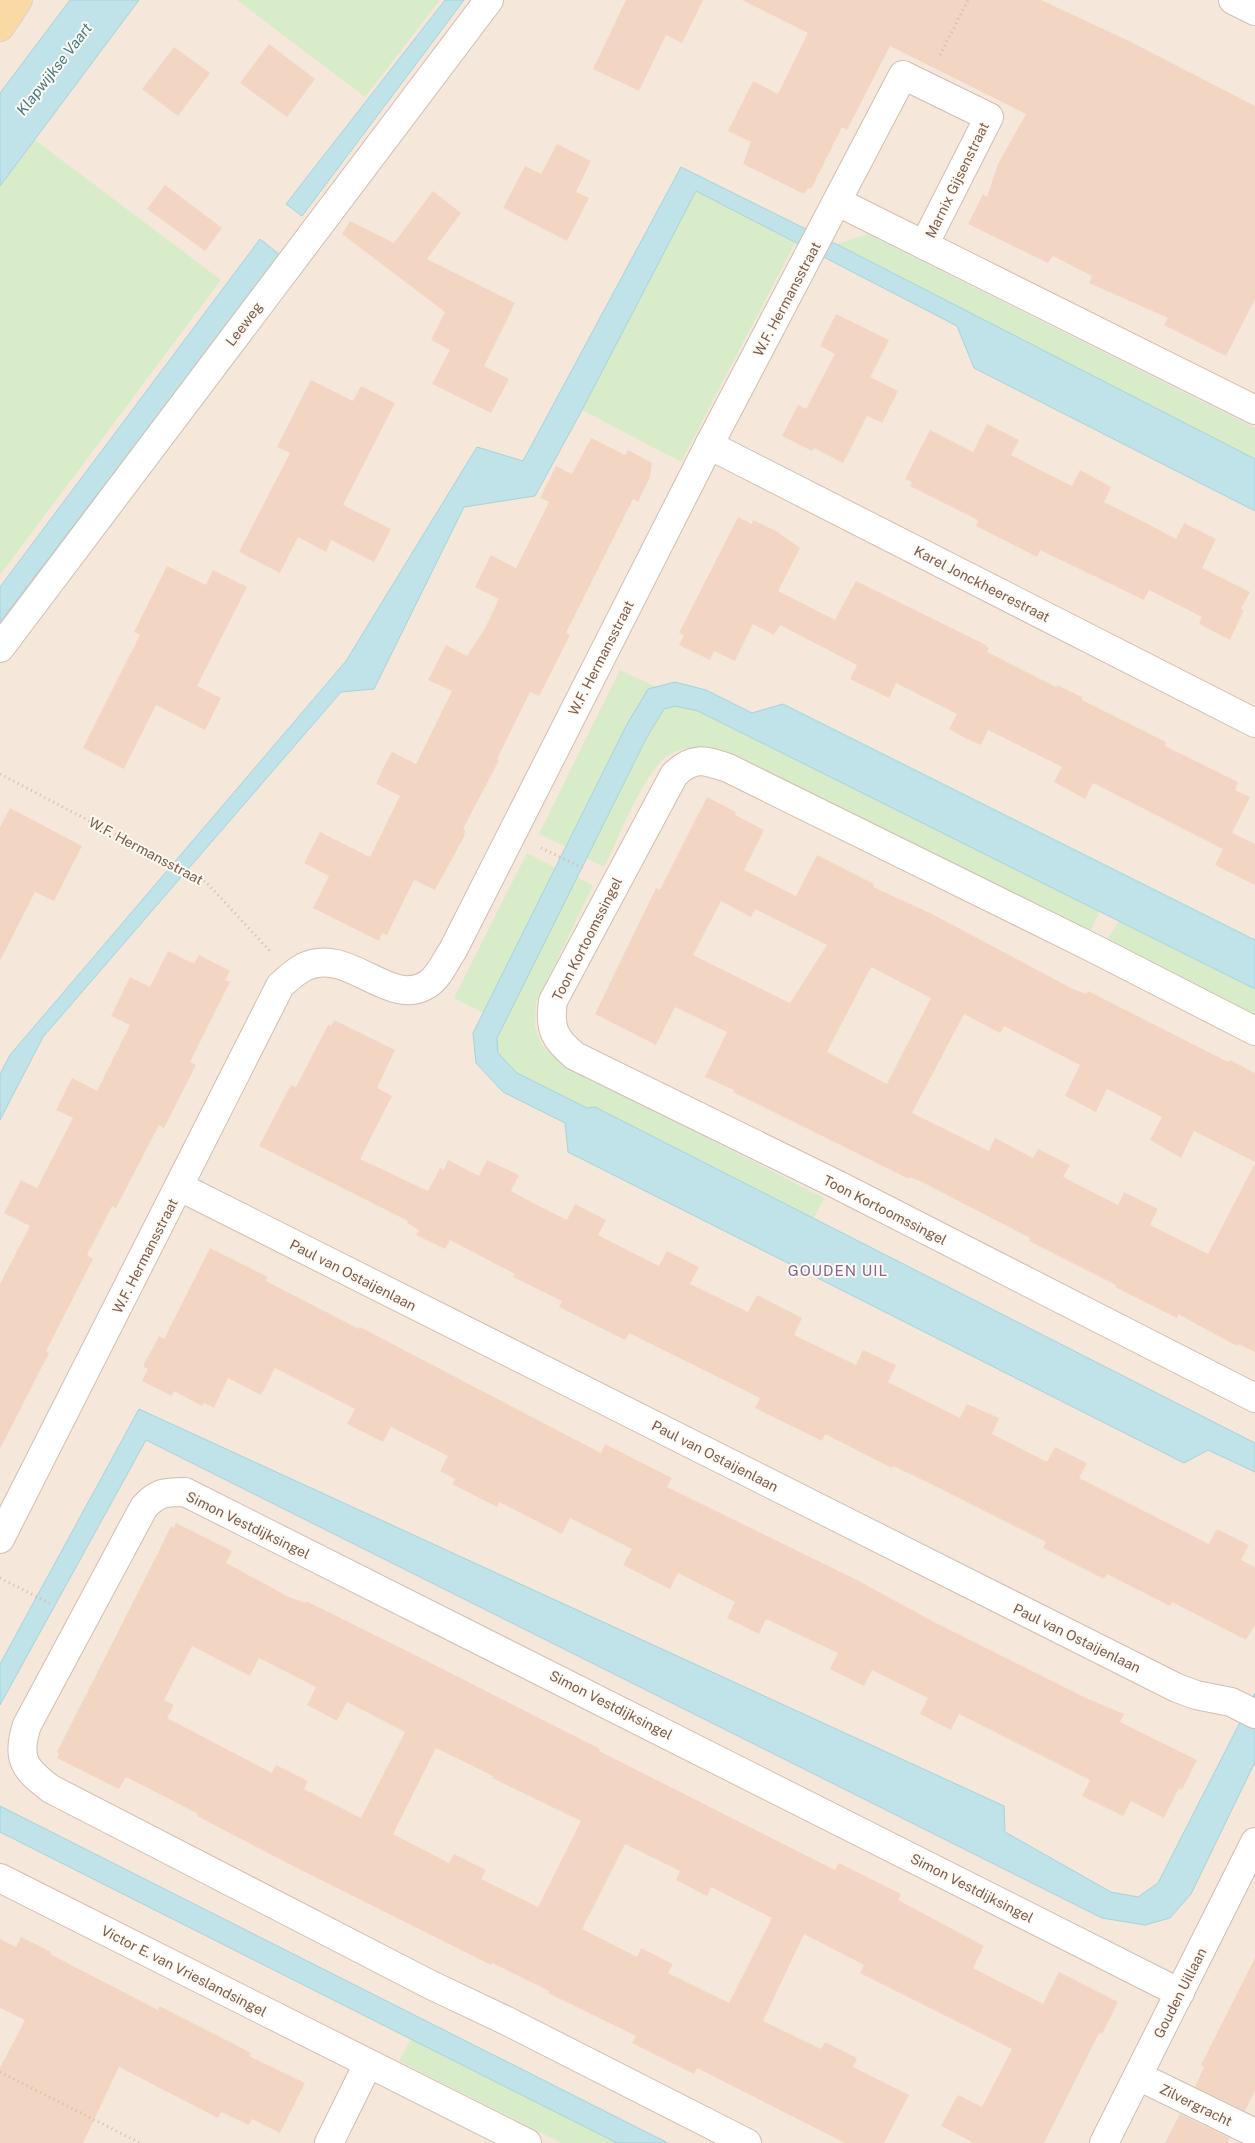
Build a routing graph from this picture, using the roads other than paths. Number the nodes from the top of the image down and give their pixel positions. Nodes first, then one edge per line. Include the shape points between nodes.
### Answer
1 (18, 0) edge
2 (489, 0) edge
3 (1233, 0) edge
4 (1255, 11) edge
5 (0, 27) edge
6 (838, 202) junction
7 (924, 245) junction
8 (1255, 410) edge
9 (709, 446) junction
10 (0, 648) edge
11 (1255, 723) edge
12 (1255, 1031) edge
13 (180, 1187) junction
14 (1255, 1398) edge
15 (0, 1538) edge
16 (1255, 1714) edge
17 (1255, 1842) edge
18 (0, 1878) edge
19 (1180, 1993) junction
20 (368, 2064) junction
21 (1138, 2076) junction
22 (1255, 2133) edge
23 (329, 2143) edge
24 (527, 2143) edge
25 (747, 2143) edge
26 (1104, 2143) edge

1 - 5 main road
2 - 10 street, Leeweg
3 - 4 street
6 - 7 street, Marnix Gijsenstraat
6 - 7 street, Marnix Gijsenstraat via 903,75 925,84 989,117
6 - 9 street, W.F. Hermansstraat
7 - 8 street, Marnix Gijsenstraat
9 - 11 street, Karel Jonckheerestraat
9 - 13 street, W.F. Hermansstraat via 440,970 429,984 409,990 384,985 341,964 305,966 292,975 280,986
12 - 14 street, Toon Kortoomssingel via 737,773 699,761 686,763 674,775 554,1001 551,1016 561,1044 575,1056 840,1186
13 - 15 street, W.F. Hermansstraat
13 - 16 street, Paul van Ostaijenlaan via 1177,1688 1231,1702
17 - 19 street, Gouden Uillaan
18 - 20 street, Victor E. van Vrieslandsingel
19 - 21 street, Gouden Uillaan
19 - 25 street, Simon Vestdijksingel via 185,1492 155,1495 144,1506 27,1725 21,1755 29,1771 60,1794 422,1981
20 - 23 street
20 - 24 street, Victor E. van Vrieslandsingel
21 - 22 street, Zilvergracht
21 - 26 street, Gouden Uillaan

